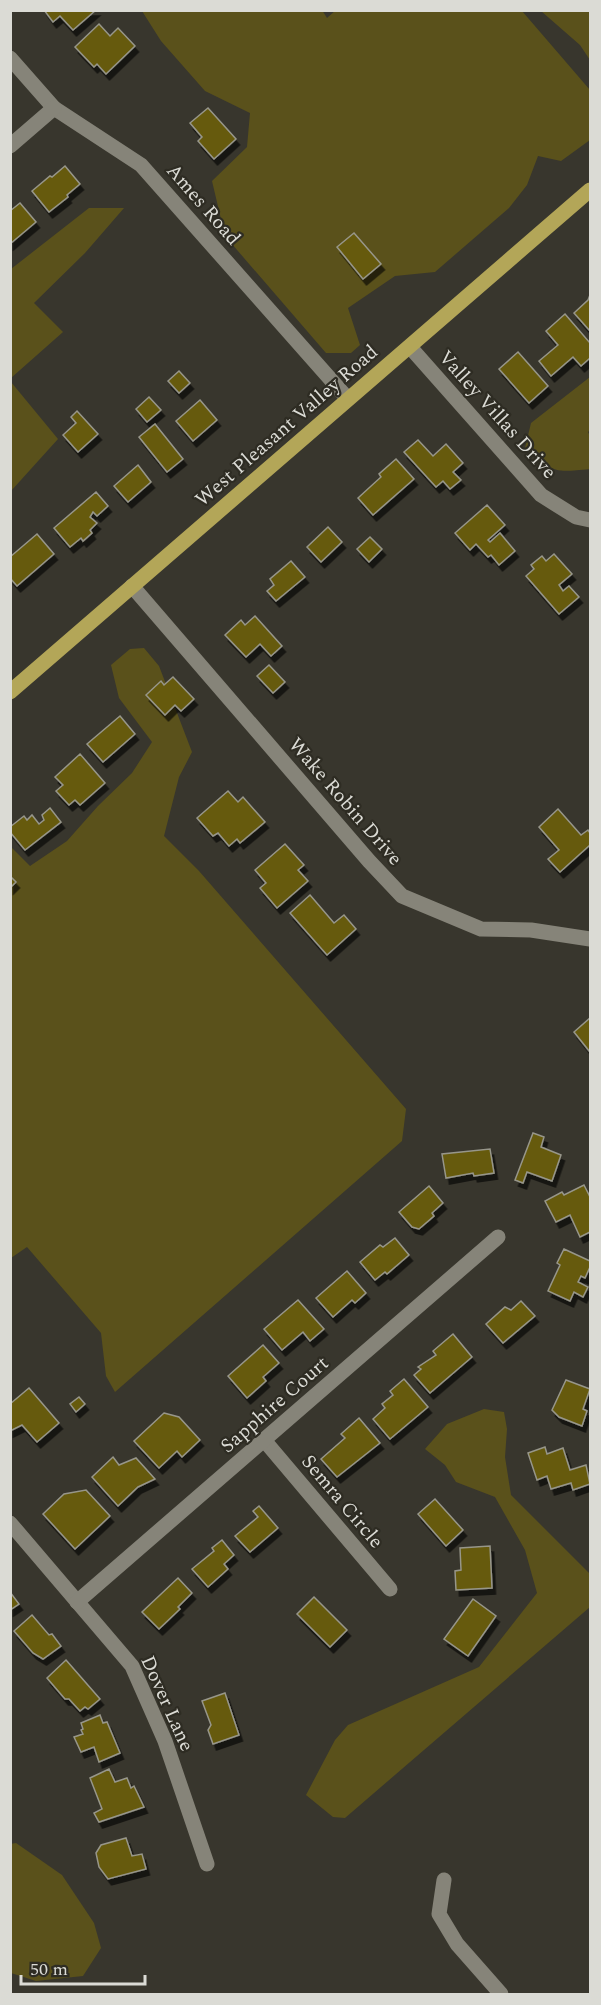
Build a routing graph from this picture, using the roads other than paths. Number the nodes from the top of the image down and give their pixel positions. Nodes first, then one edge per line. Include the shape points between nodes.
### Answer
1 (10, 58) edge
2 (54, 108) junction
3 (10, 146) edge
4 (591, 190) edge
5 (410, 346) junction
6 (348, 399) junction
7 (591, 520) edge
8 (132, 586) junction
9 (10, 692) edge
10 (591, 939) edge
11 (498, 1237) dead end
12 (264, 1440) junction
13 (10, 1523) edge
14 (390, 1589) dead end
15 (77, 1602) junction
16 (207, 1864) dead end
17 (444, 1880) dead end
18 (501, 1995) edge

1 - 2 street, Ames Road
2 - 3 street
2 - 6 street, Ames Road via 141,165
4 - 5 main road, West Pleasant Valley Road
5 - 6 main road, West Pleasant Valley Road
5 - 7 street, Valley Villas Drive via 541,495 576,518
6 - 8 main road, West Pleasant Valley Road
8 - 9 main road, West Pleasant Valley Road
8 - 10 street, Wake Robin Drive via 402,896 481,929 531,930
11 - 12 street, Sapphire Court
12 - 14 street, Semra Circle
12 - 15 street, Sapphire Court
13 - 15 street, Dover Lane
15 - 16 street, Dover Lane via 132,1666 165,1741
17 - 18 street via 440,1914 457,1944

